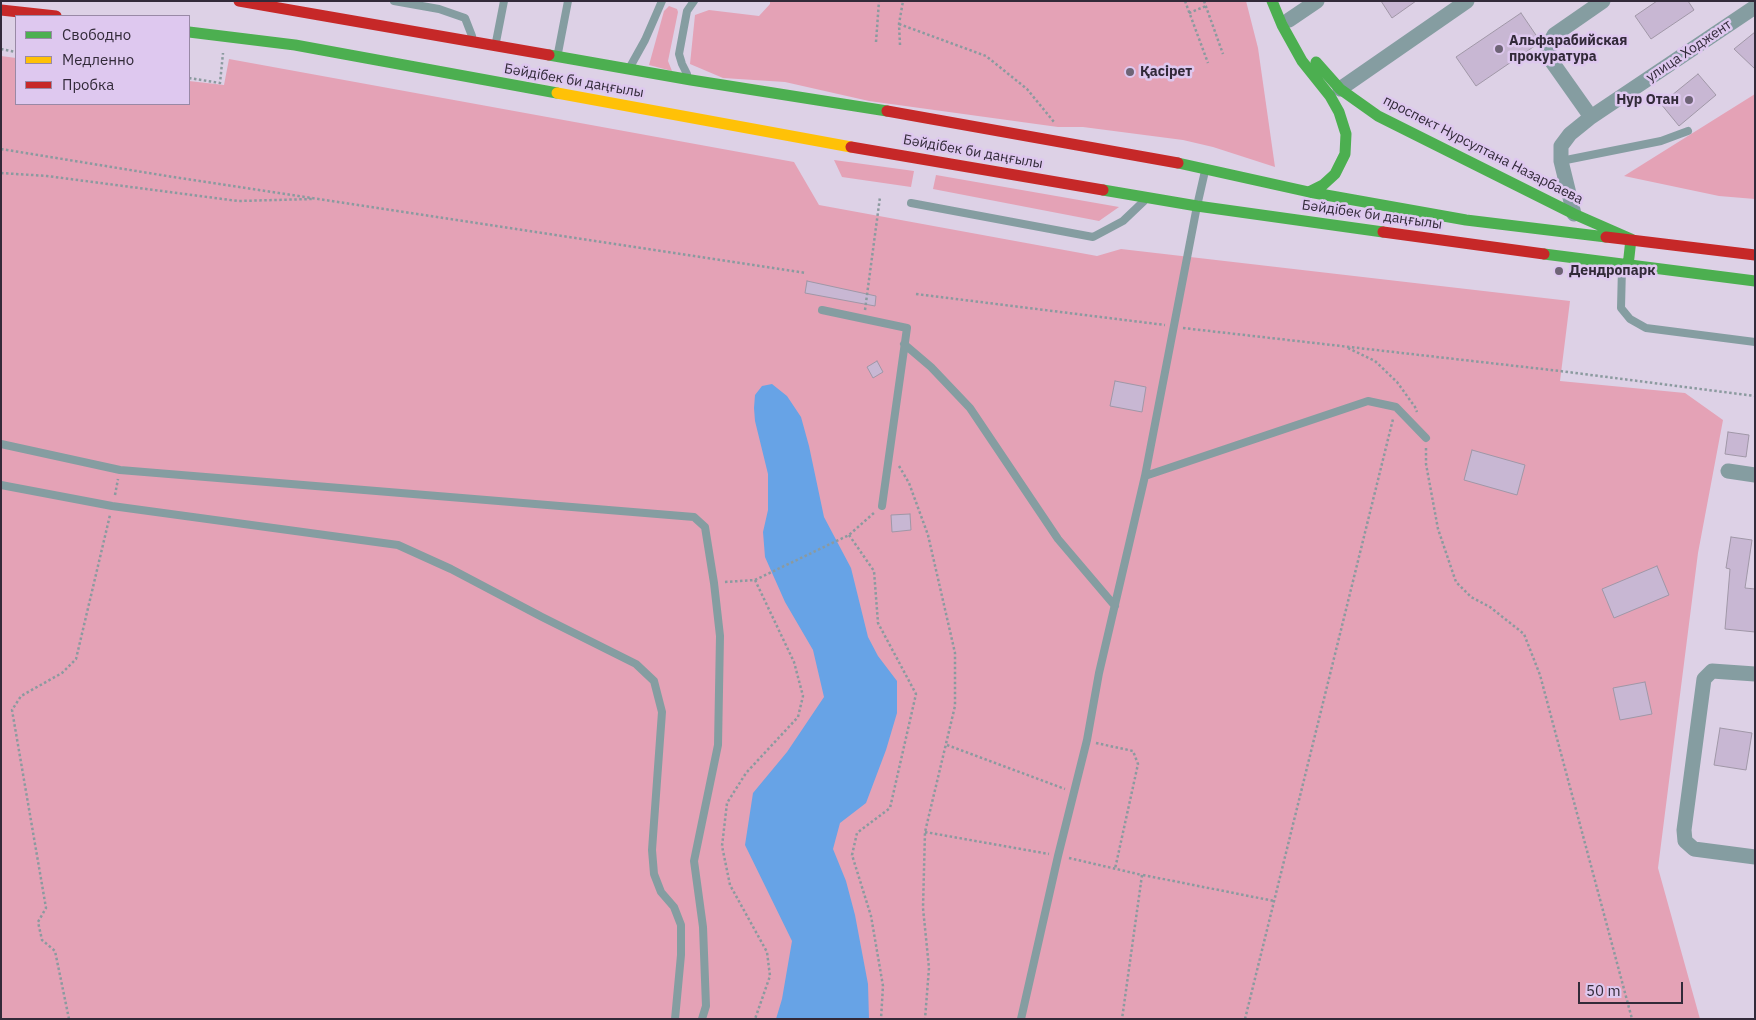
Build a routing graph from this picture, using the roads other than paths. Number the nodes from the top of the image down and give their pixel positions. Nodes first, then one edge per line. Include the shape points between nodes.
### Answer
1 (239, 1) edge
2 (394, 1) edge
3 (504, 1) edge
4 (568, 1) edge
5 (662, 1) edge
6 (694, 1) edge
7 (1272, 1) edge
8 (1281, 1) edge
9 (1317, 1) edge
10 (1467, 1) edge
11 (1603, 1) edge
12 (263, 3) edge
13 (438, 5) edge
14 (1755, 7) edge
15 (1, 10) edge
16 (47, 15) edge
17 (1289, 20) junction
18 (190, 32) edge
19 (474, 43) junction
20 (495, 46) junction
21 (557, 58) junction
22 (629, 69) junction
23 (691, 80) junction
24 (1340, 89) junction
25 (1591, 117) junction
26 (1688, 131) dead end
27 (1561, 161) junction
28 (1477, 166) junction
29 (1206, 168) junction
30 (1309, 192) junction
31 (1148, 197) junction
32 (911, 203) dead end
33 (1197, 206) junction
34 (1574, 214) junction
35 (1540, 228) junction
36 (1631, 239) junction
37 (1755, 255) edge
38 (1625, 266) junction
39 (1755, 281) edge
40 (822, 310) dead end
41 (1755, 342) edge
42 (904, 344) junction
43 (1426, 438) road end
44 (1, 444) edge
45 (1728, 471) dead end
46 (1755, 475) edge
47 (1145, 476) junction
48 (1, 485) edge
49 (882, 506) road end
50 (1115, 606) junction
51 (1755, 674) edge
52 (1755, 856) edge
53 (675, 1019) edge
54 (702, 1019) edge
55 (1021, 1019) edge

1 - 12 main road, Бәйдібек би даңғылы
2 - 13 lane
3 - 20 lane
4 - 21 lane
5 - 22 lane
6 - 23 lane via 687,10 679,54
7 - 30 main road via 1302,61 1339,112 1346,134 1344,154 1335,174
8 - 17 main road, проспект Нурсултана Назарбаева
9 - 17 street
10 - 24 street
11 - 25 street via 1554,35 1548,46 1550,59
12 - 19 main road, Бәйдібек би даңғылы via 325,12
13 - 19 lane via 465,18
14 - 25 street, улица Ходжент
15 - 16 main road
17 - 24 main road, проспект Нурсултана Назарбаева via 1311,56
18 - 31 main road, Бәйдібек би даңғылы via 295,45 823,142
19 - 20 main road, Бәйдібек би даңғылы
20 - 21 main road, Бәйдібек би даңғылы
21 - 22 main road, Бәйдібек би даңғылы
22 - 23 main road, Бәйдібек би даңғылы
23 - 29 main road, Бәйдібек би даңғылы via 901,113
24 - 28 main road, проспект Нурсултана Назарбаева via 1378,116
25 - 27 street, улица Ходжент via 1561,146
26 - 27 lane via 1661,141
27 - 34 street, улица Ходжент
28 - 34 main road, проспект Нурсултана Назарбаева
28 - 35 main road via 1540,203 1546,213
29 - 30 main road, Бәйдібек би даңғылы
29 - 33 lane
30 - 35 main road, Бәйдібек би даңғылы via 1466,220
31 - 32 lane via 1123,221 1093,237
31 - 33 main road, Бәйдібек би даңғылы
33 - 38 main road, Бәйдібек би даңғылы
33 - 47 lane
34 - 36 main road, проспект Нурсултана Назарбаева
35 - 36 main road, Бәйдібек би даңғылы
36 - 37 main road, Бәйдібек би даңғылы
36 - 38 main road
38 - 39 main road, Бәйдібек би даңғылы
38 - 41 lane via 1621,308 1630,319 1646,328
40 - 42 lane via 907,328
42 - 49 lane
42 - 50 lane via 970,408 1058,539
43 - 47 lane via 1396,408 1368,401
44 - 54 lane via 120,470 694,517 705,527 720,636 718,745 694,861 703,927 706,1006
45 - 46 street
47 - 50 lane
48 - 53 lane via 112,506 398,545 636,664 654,681 662,712 652,850 654,874 681,925
50 - 55 lane
51 - 52 street via 1712,671 1704,679 1684,830 1685,841 1694,849

